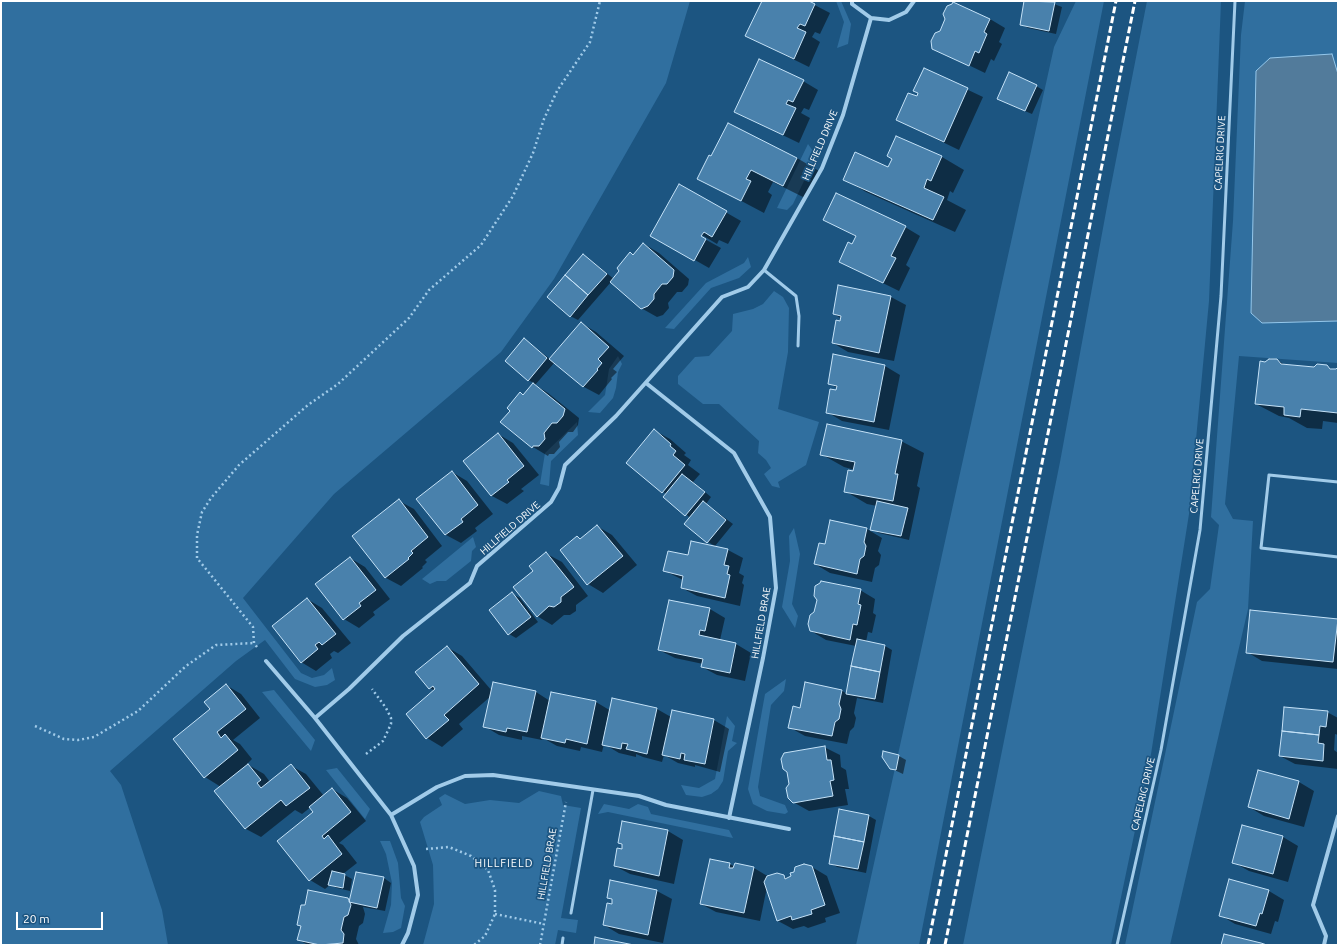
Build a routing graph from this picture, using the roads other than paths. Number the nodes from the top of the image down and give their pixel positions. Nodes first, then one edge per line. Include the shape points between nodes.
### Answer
1 (852, 1) edge
2 (914, 1) edge
3 (1235, 1) edge
4 (871, 18) junction
5 (764, 270) junction
6 (798, 346) dead end
7 (646, 383) junction
8 (1338, 482) edge
9 (1338, 557) edge
10 (266, 661) road end
11 (315, 718) junction
12 (593, 790) junction
13 (391, 815) junction
14 (1338, 816) edge
15 (729, 818) junction
16 (789, 829) dead end
17 (571, 913) dead end
18 (563, 938) dead end
19 (402, 945) edge
20 (562, 945) edge
21 (1117, 945) edge
22 (1324, 945) edge

1 - 4 street via 852,4
2 - 4 street via 906,12 889,20
3 - 21 lane, CAPELRIG DRIVE via 1221,296 1200,530 1161,750
4 - 5 street, HILLFIELD DRIVE via 843,115 822,168
5 - 6 lane via 796,296 799,316
5 - 7 street, HILLFIELD DRIVE via 748,287 722,297
7 - 11 street, HILLFIELD DRIVE via 565,465 552,502 477,566 470,583 403,636
7 - 15 street, HILLFIELD BRAE via 734,453 770,517 776,588
8 - 9 lane via 1269,475 1262,548
10 - 11 street
11 - 13 street
12 - 13 street via 492,775 465,776 437,787
12 - 15 street via 639,796 666,805
12 - 17 lane
13 - 19 street via 414,866 418,895 408,933
14 - 22 street via 1313,904 1326,936
15 - 16 street
18 - 20 lane

